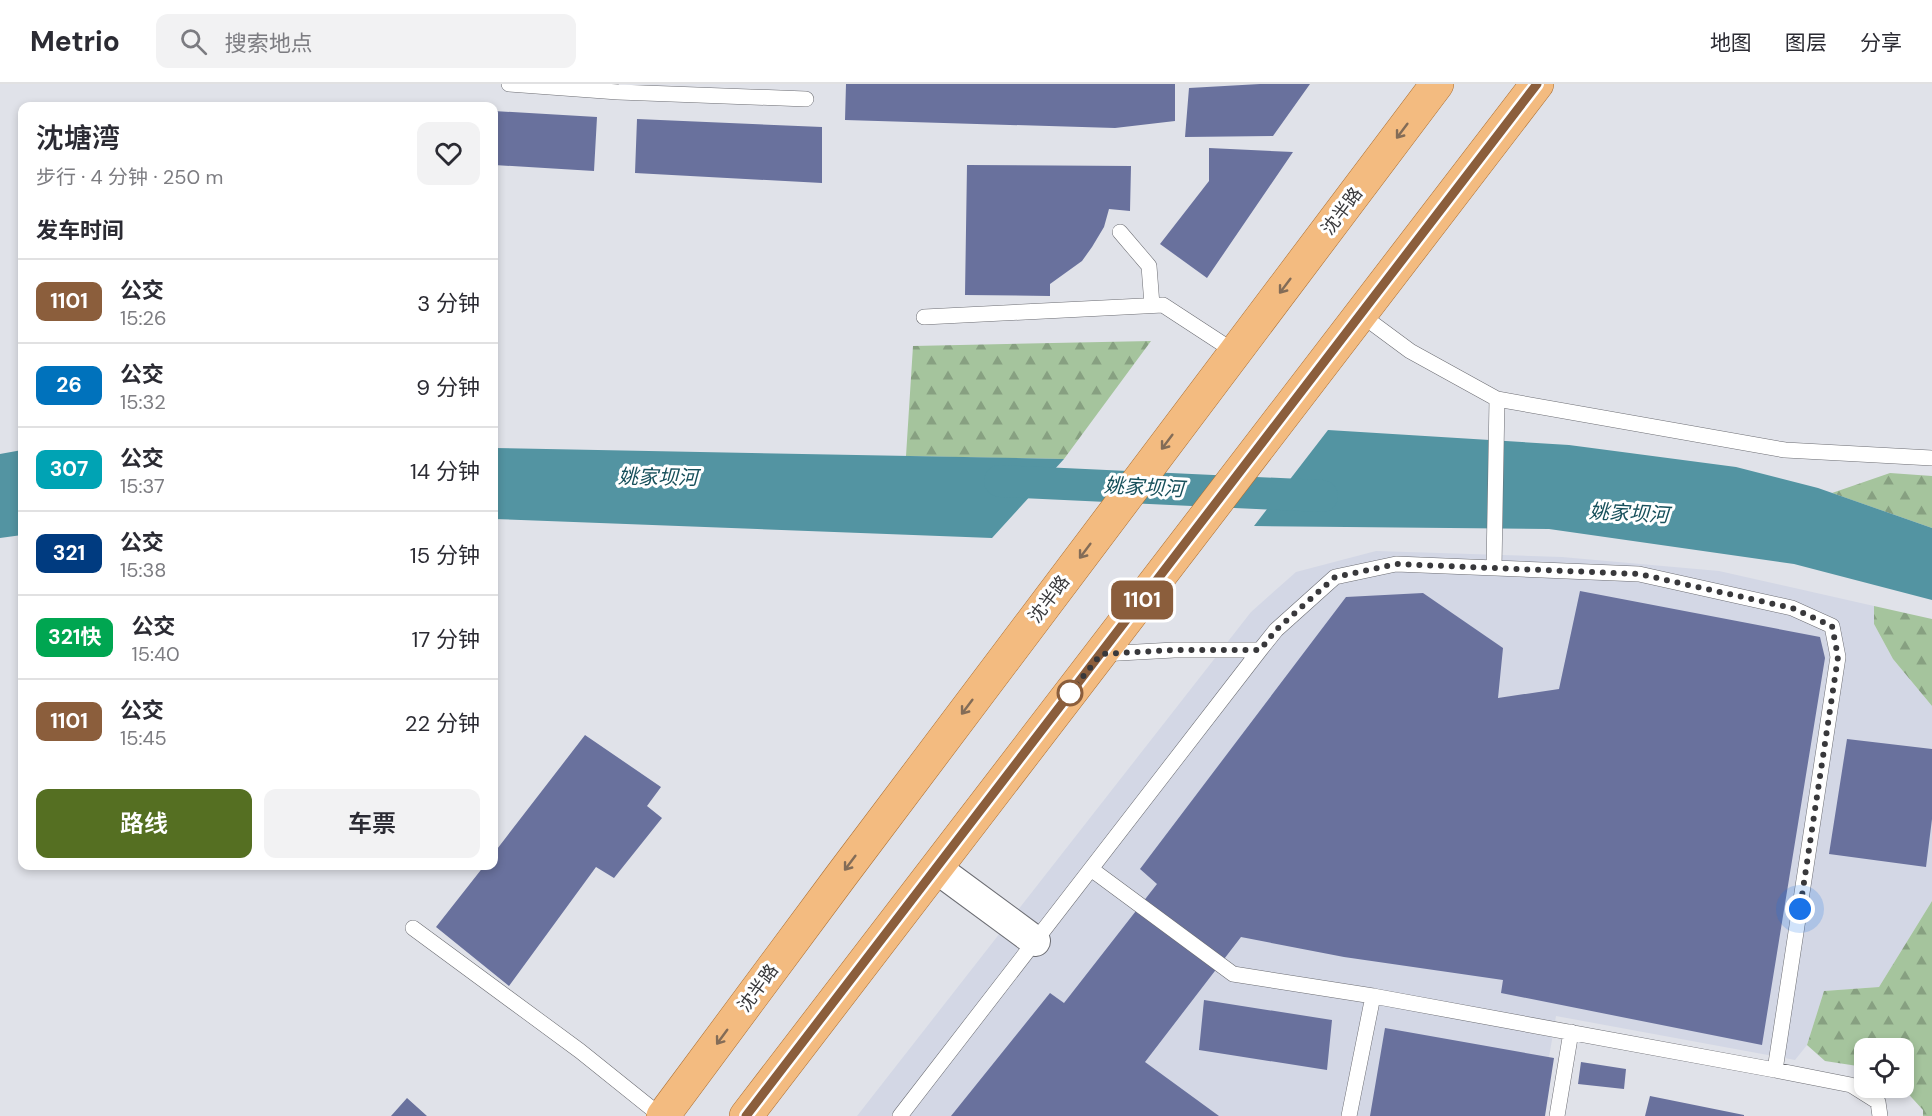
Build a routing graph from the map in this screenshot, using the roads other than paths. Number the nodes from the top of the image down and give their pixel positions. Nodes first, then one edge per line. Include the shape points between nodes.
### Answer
1 (509, 84) edge
2 (1437, 84) edge
3 (1537, 84) edge
4 (618, 88) edge
5 (806, 99) dead end
6 (1120, 232) dead end
7 (1152, 305) junction
8 (1360, 314) junction
9 (924, 317) dead end
10 (1235, 352) junction
11 (1497, 399) junction
12 (1932, 458) edge
13 (1494, 567) junction
14 (1260, 650) junction
15 (1101, 654) junction
16 (936, 868) junction
17 (1091, 869) junction
18 (413, 928) dead end
19 (1035, 941) junction
20 (1373, 996) junction
21 (1570, 1032) junction
22 (1775, 1070) junction
23 (662, 1116) edge
24 (746, 1116) edge
25 (900, 1116) edge
26 (1349, 1116) edge
27 (1557, 1116) edge
28 (1880, 1116) edge

1 - 4 lane
2 -> 10 main road, 沈半路
3 - 8 main road
4 - 5 lane
6 - 7 lane via 1149,266
7 - 9 lane
7 - 10 lane via 1163,305
8 - 11 lane via 1410,351
8 - 15 main road
10 -> 23 main road, 沈半路
11 - 12 lane via 1785,450
11 - 13 lane
13 - 14 lane via 1396,564 1335,577 1276,630
13 - 22 lane via 1639,574 1792,608 1832,626 1838,657
14 - 15 lane
14 - 17 lane
15 - 16 main road
16 - 19 street
16 - 24 main road
17 - 19 lane
17 - 20 lane via 1233,974
18 - 23 lane
19 - 25 lane
20 - 21 lane
20 - 26 lane
21 - 22 lane
21 - 27 lane
22 - 28 lane via 1851,1085 1878,1102

